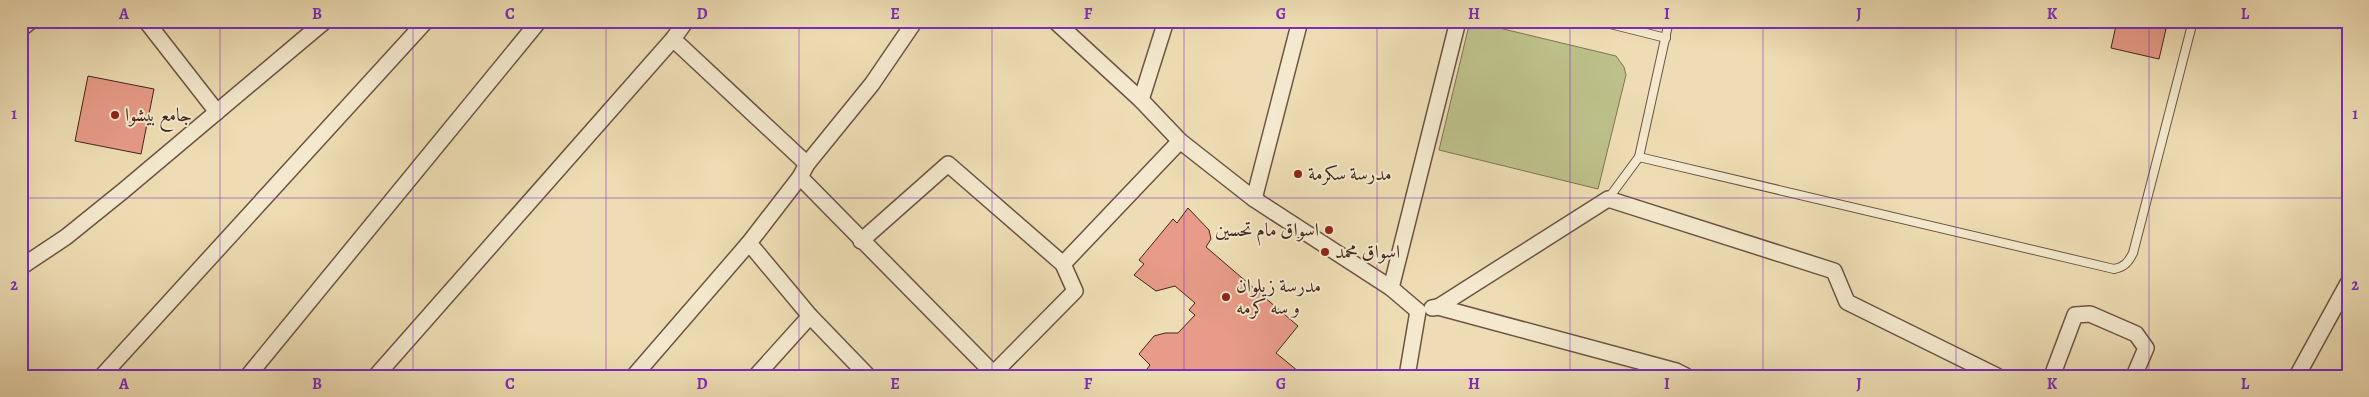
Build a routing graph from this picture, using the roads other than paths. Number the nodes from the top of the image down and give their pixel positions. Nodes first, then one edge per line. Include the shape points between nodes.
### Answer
1 (31, 21) edge
2 (146, 21) edge
3 (325, 21) edge
4 (426, 21) edge
5 (539, 21) edge
6 (686, 21) edge
7 (915, 21) edge
8 (1055, 21) edge
9 (1166, 21) edge
10 (1300, 21) edge
11 (1458, 21) edge
12 (1598, 21) edge
13 (1669, 21) edge
14 (2193, 21) edge
15 (21, 29) edge
16 (1666, 38) junction
17 (673, 39) junction
18 (1141, 100) junction
19 (217, 112) junction
20 (1180, 141) junction
21 (1639, 157) junction
22 (804, 171) junction
23 (1254, 199) junction
24 (1608, 199) junction
25 (860, 241) junction
26 (749, 243) junction
27 (1063, 264) junction
28 (21, 267) edge
29 (2348, 283) edge
30 (1392, 288) junction
31 (1438, 307) junction
32 (1418, 311) junction
33 (810, 316) junction
34 (995, 375) edge
35 (102, 376) edge
36 (248, 376) edge
37 (376, 376) edge
38 (634, 376) edge
39 (756, 376) edge
40 (868, 376) edge
41 (1407, 376) edge
42 (1686, 376) edge
43 (1997, 376) edge
44 (2052, 376) edge
45 (2134, 376) edge
46 (2297, 376) edge

1 - 15 street
2 - 19 street
3 - 19 street
4 - 35 street
5 - 36 street
6 - 17 street
7 - 22 street via 872,84
8 - 18 street
9 - 18 street
10 - 23 street
11 - 30 street
12 - 16 lane
13 - 16 lane
14 - 21 lane via 2133,253 2123,267 2114,268
16 - 21 lane
17 - 22 street
17 - 37 street
18 - 20 street
19 - 28 street via 66,237
20 - 23 street
20 - 27 street
21 - 24 lane
22 - 25 street
22 - 26 street
23 - 30 street
24 - 31 street
24 - 43 street via 1834,271 1847,302
25 - 27 street via 948,164
25 - 34 street
26 - 33 street
26 - 38 street
27 - 34 street via 1075,291
29 - 46 street
30 - 32 street
31 - 32 street
31 - 42 street
32 - 41 street
33 - 39 street
33 - 40 street
44 - 45 street via 2075,315 2090,314 2136,334 2146,348

